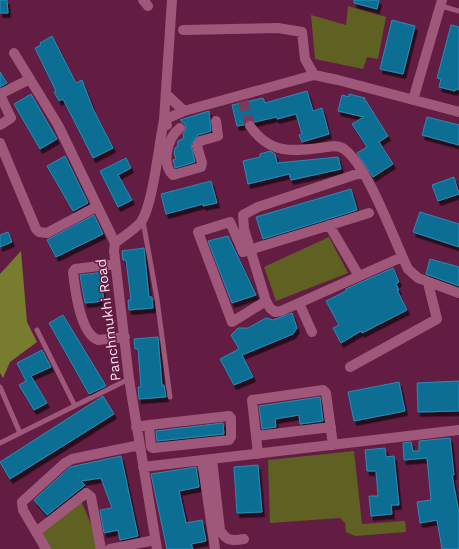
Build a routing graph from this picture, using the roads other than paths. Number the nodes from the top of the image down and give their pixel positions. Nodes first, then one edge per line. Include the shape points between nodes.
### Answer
1 (172, 0) edge
2 (441, 3) edge
3 (459, 11) edge
4 (183, 30) dead end
5 (14, 52) dead end
6 (314, 75) junction
7 (30, 79) junction
8 (0, 94) edge
9 (166, 94) junction
10 (413, 100) junction
11 (184, 111) junction
12 (459, 112) edge
13 (164, 120) junction
14 (216, 121) dead end
15 (0, 125) edge
16 (250, 126) tunnel mouth
17 (0, 143) edge
18 (363, 172) junction
19 (96, 207) junction
20 (369, 213) dead end
21 (142, 220) junction
22 (328, 225) junction
23 (115, 243) junction
24 (250, 249) junction
25 (402, 257) junction
26 (115, 264) junction
27 (359, 276) junction
28 (428, 283) junction
29 (459, 293) edge
30 (266, 301) junction
31 (299, 303) junction
32 (37, 330) dead end
33 (312, 332) dead end
34 (125, 337) junction
35 (350, 367) dead end
36 (129, 379) junction
37 (0, 387) edge
38 (170, 398) dead end
39 (75, 406) junction
40 (149, 425) junction
41 (136, 426) junction
42 (331, 427) junction
43 (459, 430) edge
44 (20, 433) junction
45 (256, 436) junction
46 (226, 440) junction
47 (0, 443) edge
48 (140, 445) junction
49 (333, 445) junction
50 (258, 454) junction
51 (228, 457) junction
52 (207, 460) junction
53 (143, 467) junction
54 (36, 532) junction
55 (244, 539) dead end
56 (156, 544) edge
57 (46, 549) edge
58 (101, 549) edge
59 (110, 549) edge
60 (215, 549) edge

1 - 9 street, Panchmukhi Road
2 - 3 lane
2 - 10 street
4 - 6 street via 278,28 302,32 305,59
5 - 7 street
6 - 10 street
6 - 11 street via 242,98
7 - 8 street
7 - 19 street via 58,125
8 - 15 street via 11,118
9 - 11 street
9 - 13 street, Panchmukhi Road
10 - 12 street
11 - 13 street
13 - 14 street via 176,131 168,142 167,155 170,172 174,176 201,167 196,146 200,141 218,136
13 - 21 street, Panchmukhi Road via 149,201
16 - 18 street via 264,141 283,150 342,147 351,154
17 - 19 street via 39,232 47,233
18 - 24 street via 247,211 243,215 244,229
18 - 25 street
19 - 23 street
20 - 22 street
21 - 23 street, Panchmukhi Road
21 - 38 lane via 157,299
22 - 24 street
22 - 27 street
23 - 26 street, Panchmukhi Road
24 - 30 street
24 - 30 street via 243,252 230,222 198,232 232,322
25 - 27 street
25 - 28 street via 408,269
26 - 34 street, Panchmukhi Road
26 - 34 street via 75,269 73,272 77,303 93,338 98,340
27 - 31 street
28 - 29 street
28 - 35 street via 437,319
30 - 31 street via 275,312
31 - 33 street
32 - 39 lane
34 - 36 street, Panchmukhi Road
36 - 39 lane
36 - 41 street, Panchmukhi Road
37 - 44 lane
39 - 44 lane
40 - 41 street
40 - 46 street via 153,448
40 - 46 street via 228,416 231,418 231,437
41 - 48 street, Panchmukhi Road
42 - 45 street
42 - 45 street via 325,391 261,398 252,400
42 - 49 street
43 - 49 street
44 - 47 lane
45 - 50 street
46 - 51 street
48 - 53 street, Panchmukhi Road
48 - 54 street via 80,456 65,463 22,502 23,510
49 - 50 street
50 - 51 street
51 - 52 street
52 - 53 street
52 - 55 street via 220,530 224,538 231,541
52 - 60 street
53 - 56 street, Panchmukhi Road
54 - 57 street
54 - 58 street via 86,493 91,497
56 - 59 street

